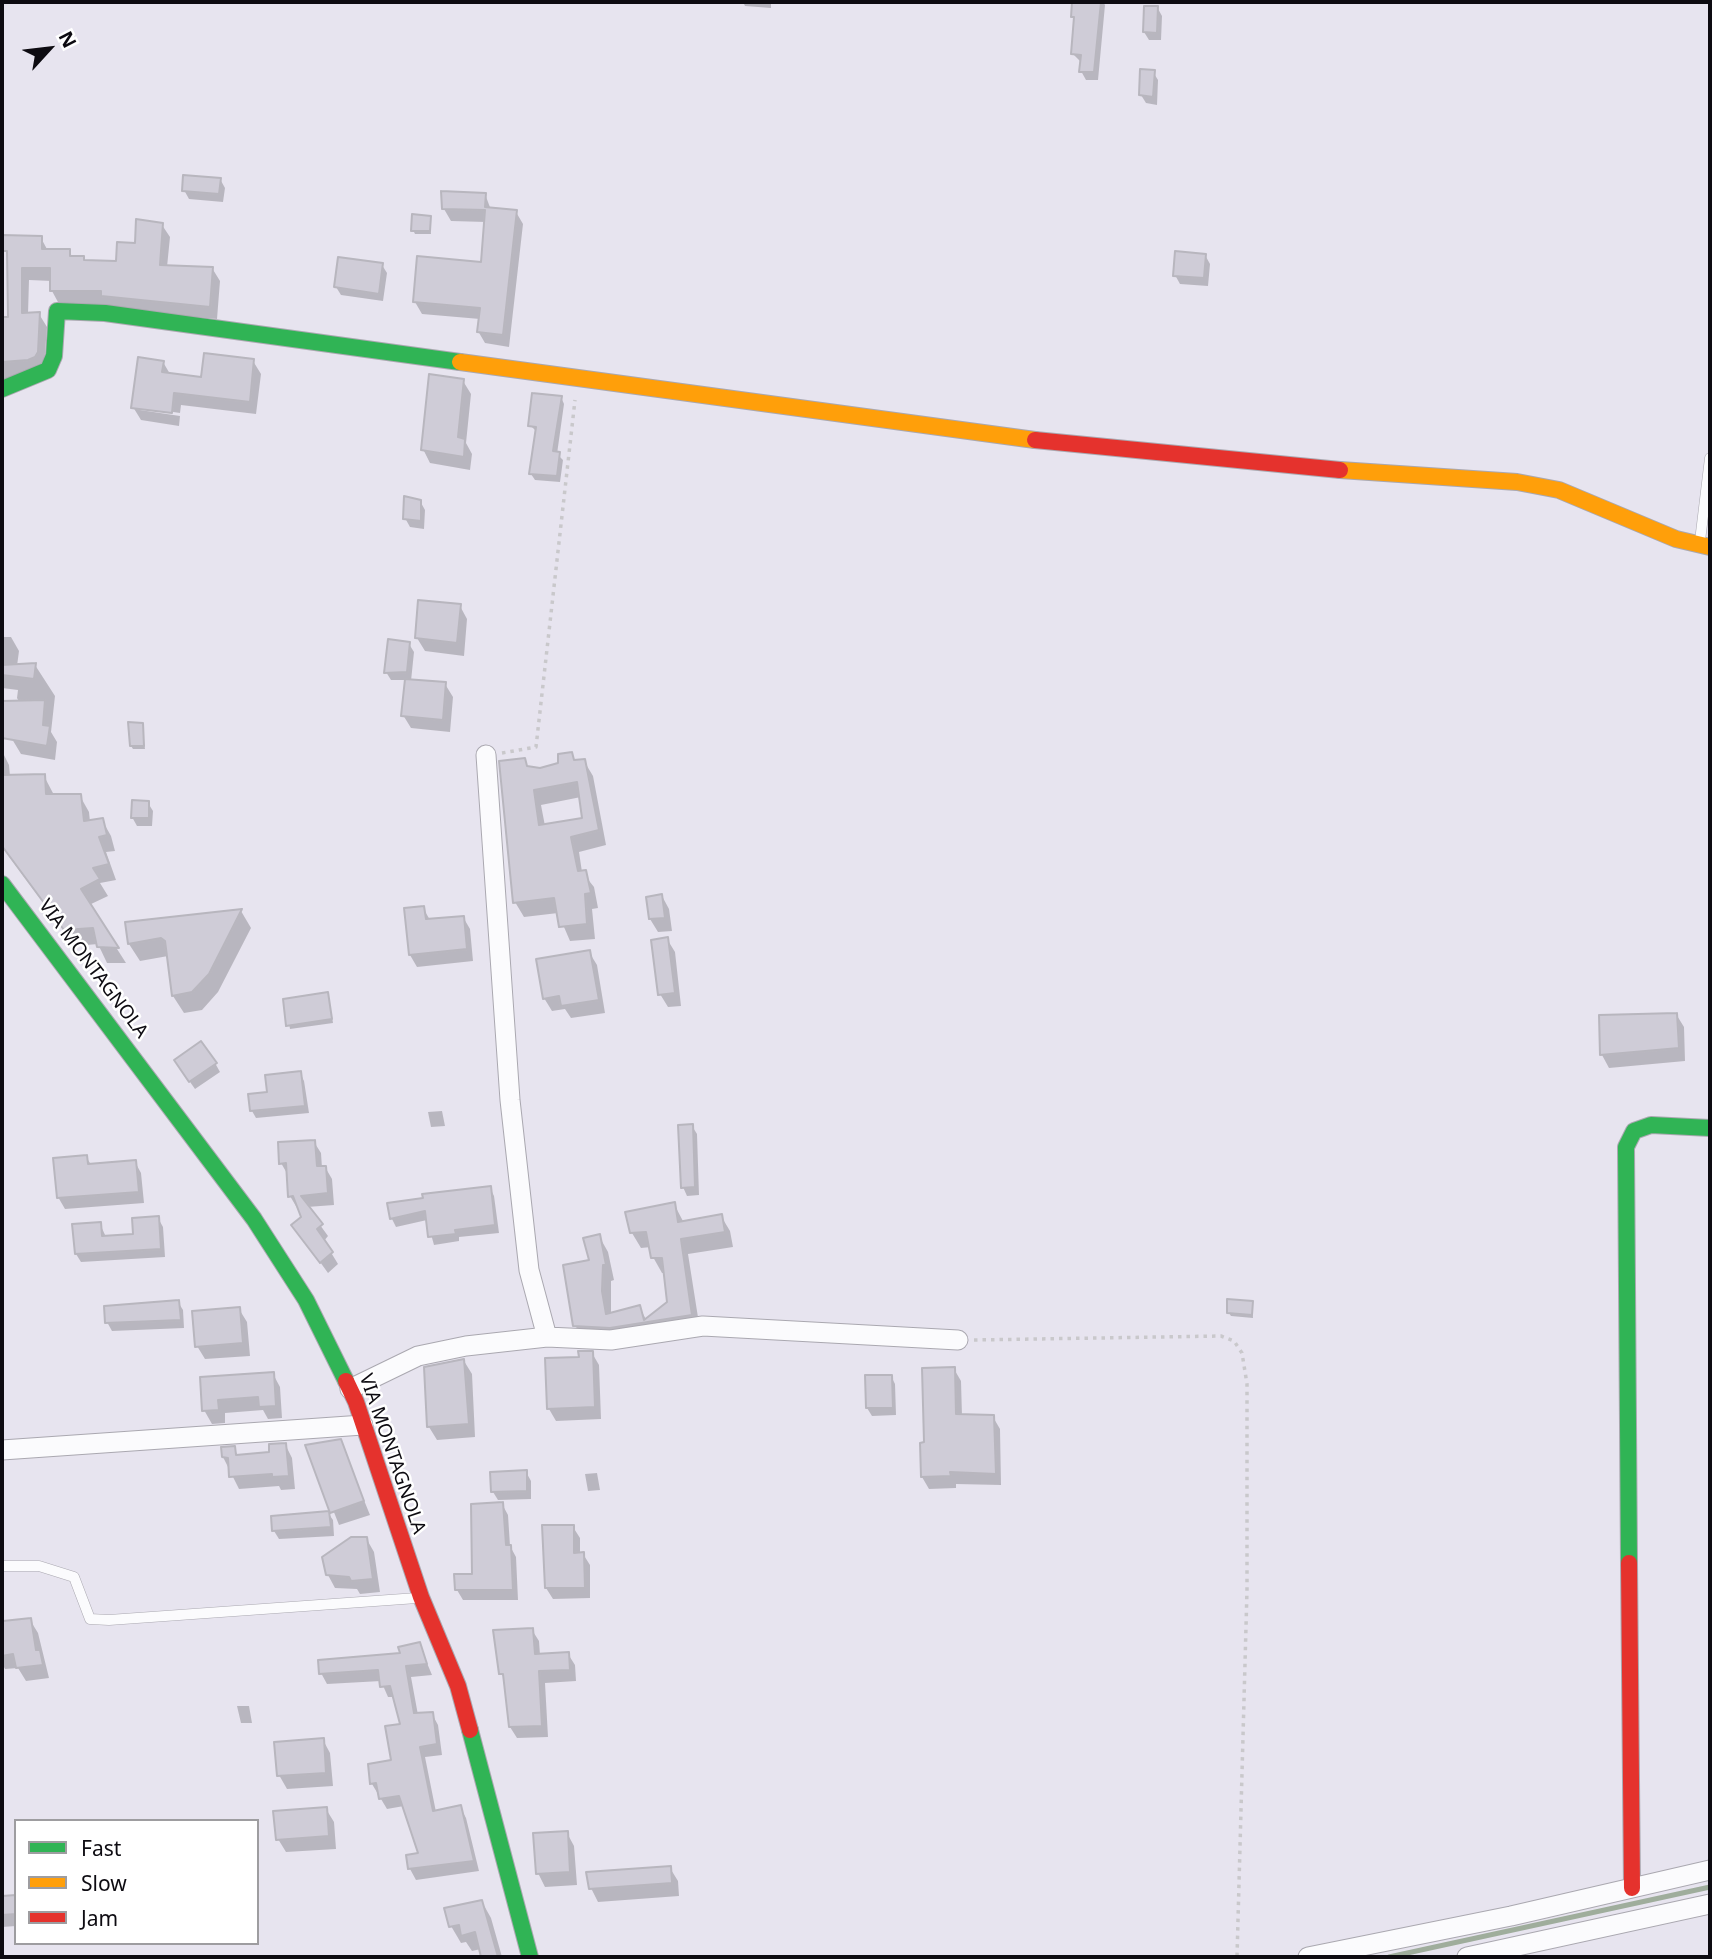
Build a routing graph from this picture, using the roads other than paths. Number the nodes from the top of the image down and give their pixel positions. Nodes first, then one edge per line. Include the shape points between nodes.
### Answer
1 (2, 389) edge
2 (1710, 458) edge
3 (1705, 546) edge
4 (486, 755) road end
5 (2, 884) edge
6 (1710, 1128) edge
7 (547, 1337) junction
8 (958, 1340) road end
9 (350, 1389) junction
10 (363, 1425) junction
11 (2, 1450) edge
12 (2, 1566) edge
13 (421, 1597) junction
14 (1710, 1870) edge
15 (1632, 1888) junction
16 (1710, 1904) edge
17 (530, 1957) edge
18 (1308, 1957) edge
19 (1467, 1957) edge

1 - 3 street via 48,370 54,356 58,311 105,313 1084,447 1517,482 1559,490 1676,539
2 - 3 lane
4 - 7 street via 510,1100 529,1269
5 - 9 street, VIA MONTAGNOLA via 254,1219 306,1300
6 - 15 street via 1651,1125 1634,1131 1626,1147
7 - 8 street via 611,1340 703,1326
7 - 9 street via 418,1356
9 - 10 street, VIA MONTAGNOLA
10 - 11 street
10 - 13 street, VIA MONTAGNOLA
12 - 13 lane via 39,1566 74,1577 90,1619
13 - 17 street, VIA MONTAGNOLA via 457,1686
14 - 15 street
15 - 18 street
16 - 19 street

